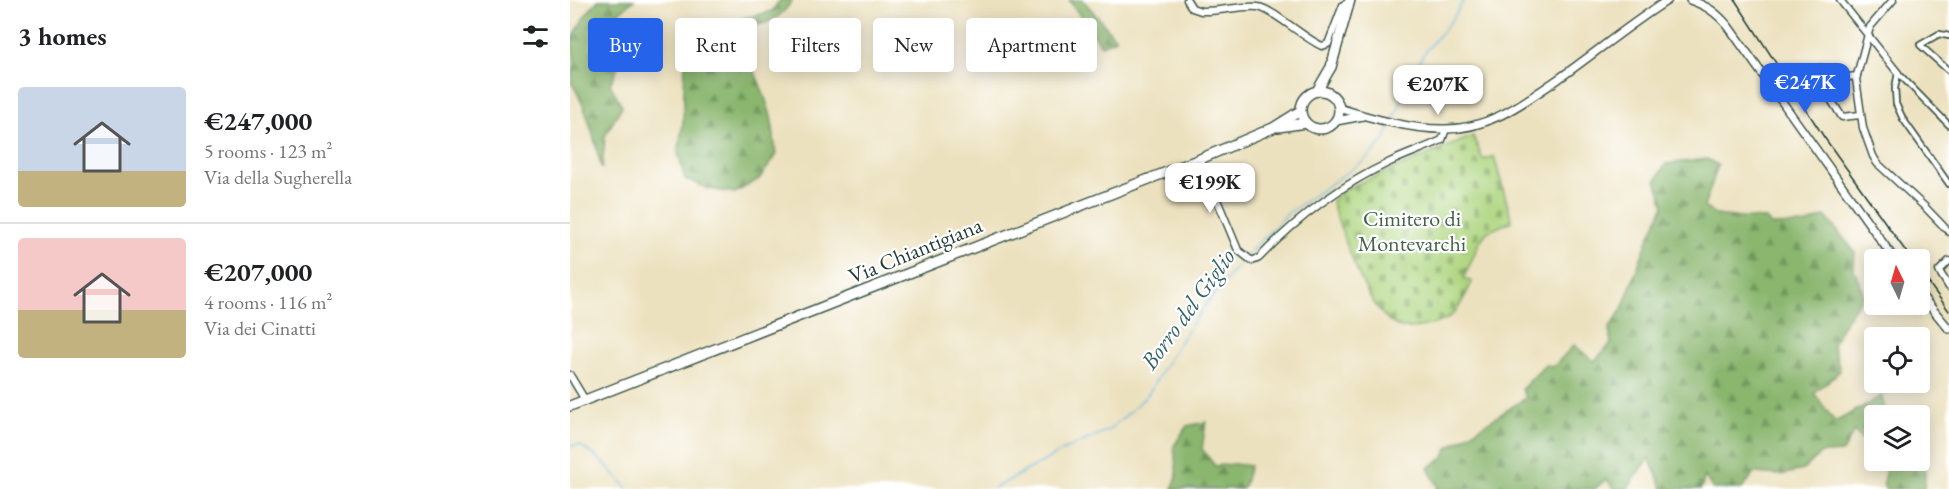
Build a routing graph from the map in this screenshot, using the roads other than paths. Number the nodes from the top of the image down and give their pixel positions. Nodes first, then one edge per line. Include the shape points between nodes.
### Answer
1 (1187, 0) edge
2 (1668, 0) edge
3 (1690, 0) edge
4 (1840, 0) edge
5 (1893, 0) edge
6 (1350, 1) edge
7 (1867, 33) junction
8 (1949, 36) edge
9 (1331, 67) junction
10 (1949, 71) edge
11 (1898, 73) junction
12 (1857, 76) junction
13 (1317, 91) junction
14 (1331, 95) junction
15 (1339, 108) junction
16 (1300, 111) junction
17 (1364, 116) junction
18 (1860, 116) junction
19 (1336, 121) junction
20 (1306, 123) junction
21 (1949, 125) edge
22 (1273, 128) junction
23 (1446, 129) junction
24 (1200, 159) junction
25 (1949, 184) edge
26 (1949, 232) edge
27 (1887, 249) edge
28 (1949, 261) edge
29 (1949, 287) edge
30 (1930, 306) edge
31 (1949, 329) edge
32 (570, 375) edge
33 (585, 400) junction
34 (570, 406) edge

1 - 6 street via 1192,8 1201,10 1266,10 1322,46 1328,44 1343,4
2 - 23 street via 1524,102 1473,126
3 - 27 street via 1718,14 1728,26
4 - 7 street
5 - 7 street
6 - 9 main road, Via Chiantigiana
7 - 11 street
7 - 12 street
8 - 10 street via 1939,34 1920,45
9 - 13 main road, Via Chiantigiana
9 - 14 main road, Via Chiantigiana
11 - 21 street
11 - 25 street via 1895,88 1903,119
12 - 18 street
12 - 18 street via 1840,78 1821,69 1814,74 1842,117
13 - 14 main road
13 - 16 main road, Via Chiantigiana via 1303,100
14 - 15 main road
15 - 17 street
15 - 19 main road
16 - 20 main road
16 - 22 main road, Via Chiantigiana
17 - 19 street
17 - 23 street
18 - 26 street via 1877,164
19 - 20 main road, Via Chiantigiana via 1321,129
20 - 22 main road, Via Chiantigiana
22 - 24 main road, Via Chiantigiana
23 - 24 street via 1442,140 1343,187 1296,222 1259,258 1250,260 1238,250
24 - 33 main road, Via Chiantigiana
28 - 29 street via 1939,271
30 - 31 street
32 - 33 street
33 - 34 main road, Via Chiantigiana

